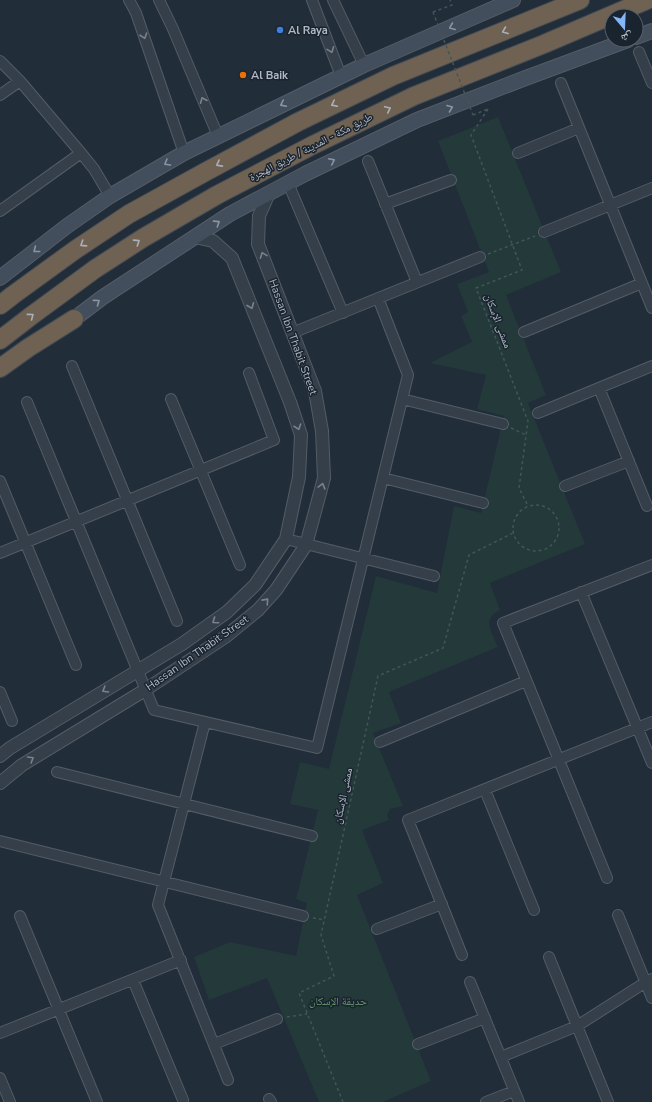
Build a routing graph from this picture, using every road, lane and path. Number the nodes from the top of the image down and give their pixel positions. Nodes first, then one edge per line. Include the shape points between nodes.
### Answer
1 (129, 0) edge
2 (159, 0) edge
3 (312, 0) edge
4 (333, 0) edge
5 (450, 0) edge
6 (514, 0) edge
7 (571, 0) edge
8 (580, 0) edge
9 (647, 0) edge
10 (534, 19) junction
11 (604, 26) edge
12 (606, 48) edge
13 (640, 52) dead end
14 (0, 62) edge
15 (499, 62) junction
16 (364, 64) junction
17 (341, 76) junction
18 (20, 81) junction
19 (561, 83) dead end
20 (652, 83) edge
21 (0, 95) edge
22 (579, 128) junction
23 (218, 136) junction
24 (81, 153) junction
25 (184, 153) junction
26 (518, 153) dead end
27 (368, 161) dead end
28 (451, 180) dead end
29 (288, 183) junction
30 (652, 188) edge
31 (269, 193) junction
32 (110, 196) junction
33 (385, 204) junction
34 (610, 205) junction
35 (0, 211) edge
36 (544, 232) joint
37 (195, 237) junction
38 (512, 245) junction
39 (480, 257) joint
40 (0, 278) edge
41 (645, 281) edge
42 (417, 282) junction
43 (378, 298) junction
44 (0, 305) edge
45 (652, 308) edge
46 (343, 313) junction
47 (74, 319) junction
48 (524, 332) dead end
49 (292, 333) junction
50 (0, 340) edge
51 (72, 366) dead end
52 (652, 366) edge
53 (0, 368) edge
54 (249, 373) dead end
55 (0, 378) edge
56 (599, 388) junction
57 (172, 399) dead end
58 (402, 399) junction
59 (27, 402) dead end
60 (538, 413) dead end
61 (503, 424) joint
62 (526, 435) junction
63 (629, 461) junction
64 (201, 471) junction
65 (383, 478) junction
66 (0, 481) edge
67 (565, 486) dead end
68 (127, 501) junction
69 (483, 503) dead end
70 (528, 506) junction
71 (647, 506) dead end
72 (76, 522) junction
73 (512, 534) junction
74 (286, 539) junction
75 (26, 543) junction
76 (306, 545) junction
77 (0, 554) edge
78 (363, 559) junction
79 (240, 565) dead end
80 (652, 565) edge
81 (434, 576) dead end
82 (581, 592) junction
83 (177, 621) dead end
84 (76, 664) dead end
85 (138, 670) junction
86 (526, 681) junction
87 (145, 690) junction
88 (0, 692) edge
89 (12, 721) dead end
90 (205, 722) junction
91 (652, 722) edge
92 (637, 728) junction
93 (380, 742) dead end
94 (0, 756) edge
95 (559, 760) junction
96 (652, 763) edge
97 (57, 772) dead end
98 (0, 783) edge
99 (484, 790) junction
100 (184, 804) junction
101 (312, 836) dead end
102 (0, 842) edge
103 (608, 878) dead end
104 (164, 882) junction
105 (442, 904) junction
106 (534, 910) dead end
107 (618, 915) dead end
108 (20, 916) dead end
109 (303, 916) joint
110 (325, 920) junction
111 (377, 929) dead end
112 (462, 955) dead end
113 (549, 957) dead end
114 (181, 960) junction
115 (133, 980) junction
116 (649, 981) edge
117 (470, 982) dead end
118 (652, 998) edge
119 (59, 1010) junction
120 (307, 1014) junction
121 (484, 1018) junction
122 (277, 1019) joint
123 (577, 1026) junction
124 (0, 1033) edge
125 (214, 1044) junction
126 (418, 1044) dead end
127 (501, 1057) junction
128 (0, 1078) edge
129 (228, 1080) dead end
130 (514, 1090) junction
131 (183, 1100) dead end
132 (10, 1102) edge
133 (97, 1102) edge
134 (343, 1102) edge
135 (486, 1102) edge
136 (519, 1102) edge
137 (608, 1102) edge

1 -> 25 street via 136,13
23 -> 2 street via 174,29
3 -> 17 street
4 - 16 street
5 - 38 path, ممشى الإسكان, bridge via 452,5 433,12 473,115 488,109 471,135
6 -> 16 main road
7 - 10 highway
8 - 10 highway
9 - 15 highway, طريق مكة - المدينة / طريق الهجرة
10 -> 44 highway via 393,76 298,122 130,214 75,250
11 - 15 highway
29 -> 12 main road via 417,120
13 - 20 street
14 - 18 street
50 -> 15 highway, طريق مكة - المدينة / طريق الهجرة via 96,269 217,195 313,144 401,102
16 - 17 main road
17 -> 23 main road
18 - 21 street
18 - 24 street
19 - 22 street
22 - 26 street
22 - 34 street
23 - 25 main road
24 - 32 street
24 - 35 street
25 -> 32 main road
27 - 33 street
28 - 33 street
29 - 31 main road
29 - 46 street
30 - 34 street
37 -> 31 main road
49 -> 31 street, Hassan Ibn Thabit Street via 258,244 258,216
32 -> 40 main road
33 - 42 street
34 - 36 street
34 - 41 street
36 - 38 path
47 -> 37 main road
37 -> 74 street, Hassan Ibn Thabit Street via 213,241 232,258 301,435 299,477
38 - 39 path
38 - 62 path, ممشى الإسكان via 522,270 476,288 528,421
39 - 42 street
41 - 45 street
41 - 48 street
42 - 43 street
43 - 46 street
43 - 58 street via 408,375
46 - 49 street
47 - 53 highway
47 - 55 main road
76 -> 49 street, Hassan Ibn Thabit Street via 324,478 322,431 315,391
51 - 68 street
52 - 56 street
54 - 64 street via 274,440
56 - 60 street
56 - 63 street
57 - 64 street
58 - 61 street
58 - 65 street
59 - 72 street
61 - 62 path
62 - 70 path, ممشى الإسكان via 519,488
63 - 67 street
63 - 71 street
64 - 68 street
64 - 79 street
65 - 69 street
65 - 78 street
66 - 75 street
68 - 72 street
68 - 83 street
70 - 73 path via 515,517
70 - 73 path via 539,505 554,513 559,523 556,540 549,548 532,552 518,544
72 - 75 street
72 - 85 street
73 - 110 path, ممشى الإسكان via 469,555 443,648 378,676
74 - 76 street
74 -> 85 street, Hassan Ibn Thabit Street via 255,585 227,612 182,644
75 - 77 street
75 - 84 street
76 - 78 street
87 -> 76 street, Hassan Ibn Thabit Street via 224,637 258,610 276,590
78 - 81 street
78 - 90 street via 317,748
80 - 82 street
82 - 86 street via 503,623
82 - 92 street
85 - 87 street
85 -> 94 street, Hassan Ibn Thabit Street
86 - 93 street
86 - 95 street
87 - 90 street via 154,710
98 -> 87 street, Hassan Ibn Thabit Street via 22,765
88 - 89 street
90 - 100 street
91 - 92 street
92 - 95 street
92 - 96 street
95 - 99 street
95 - 103 street
97 - 100 street
99 - 105 street via 408,820
99 - 106 street
100 - 101 street
100 - 104 street
102 - 104 street
104 - 109 street
104 - 114 street via 158,905
105 - 111 street
105 - 112 street
107 - 116 street
108 - 119 street
109 - 110 path
110 - 120 path, ممشى الإسكان via 321,935 334,976 299,993
113 - 123 street
114 - 115 street
114 - 125 street
115 - 119 street
115 - 131 street
116 - 118 street
116 - 123 street
117 - 121 street
119 - 124 street
119 - 133 street
120 - 122 path
120 - 134 path, ممشى الإسكان
121 - 126 street
121 - 127 street
122 - 125 street
123 - 127 street
123 - 137 street
125 - 129 street
127 - 130 street
128 - 132 street
130 - 135 street
130 - 136 street

